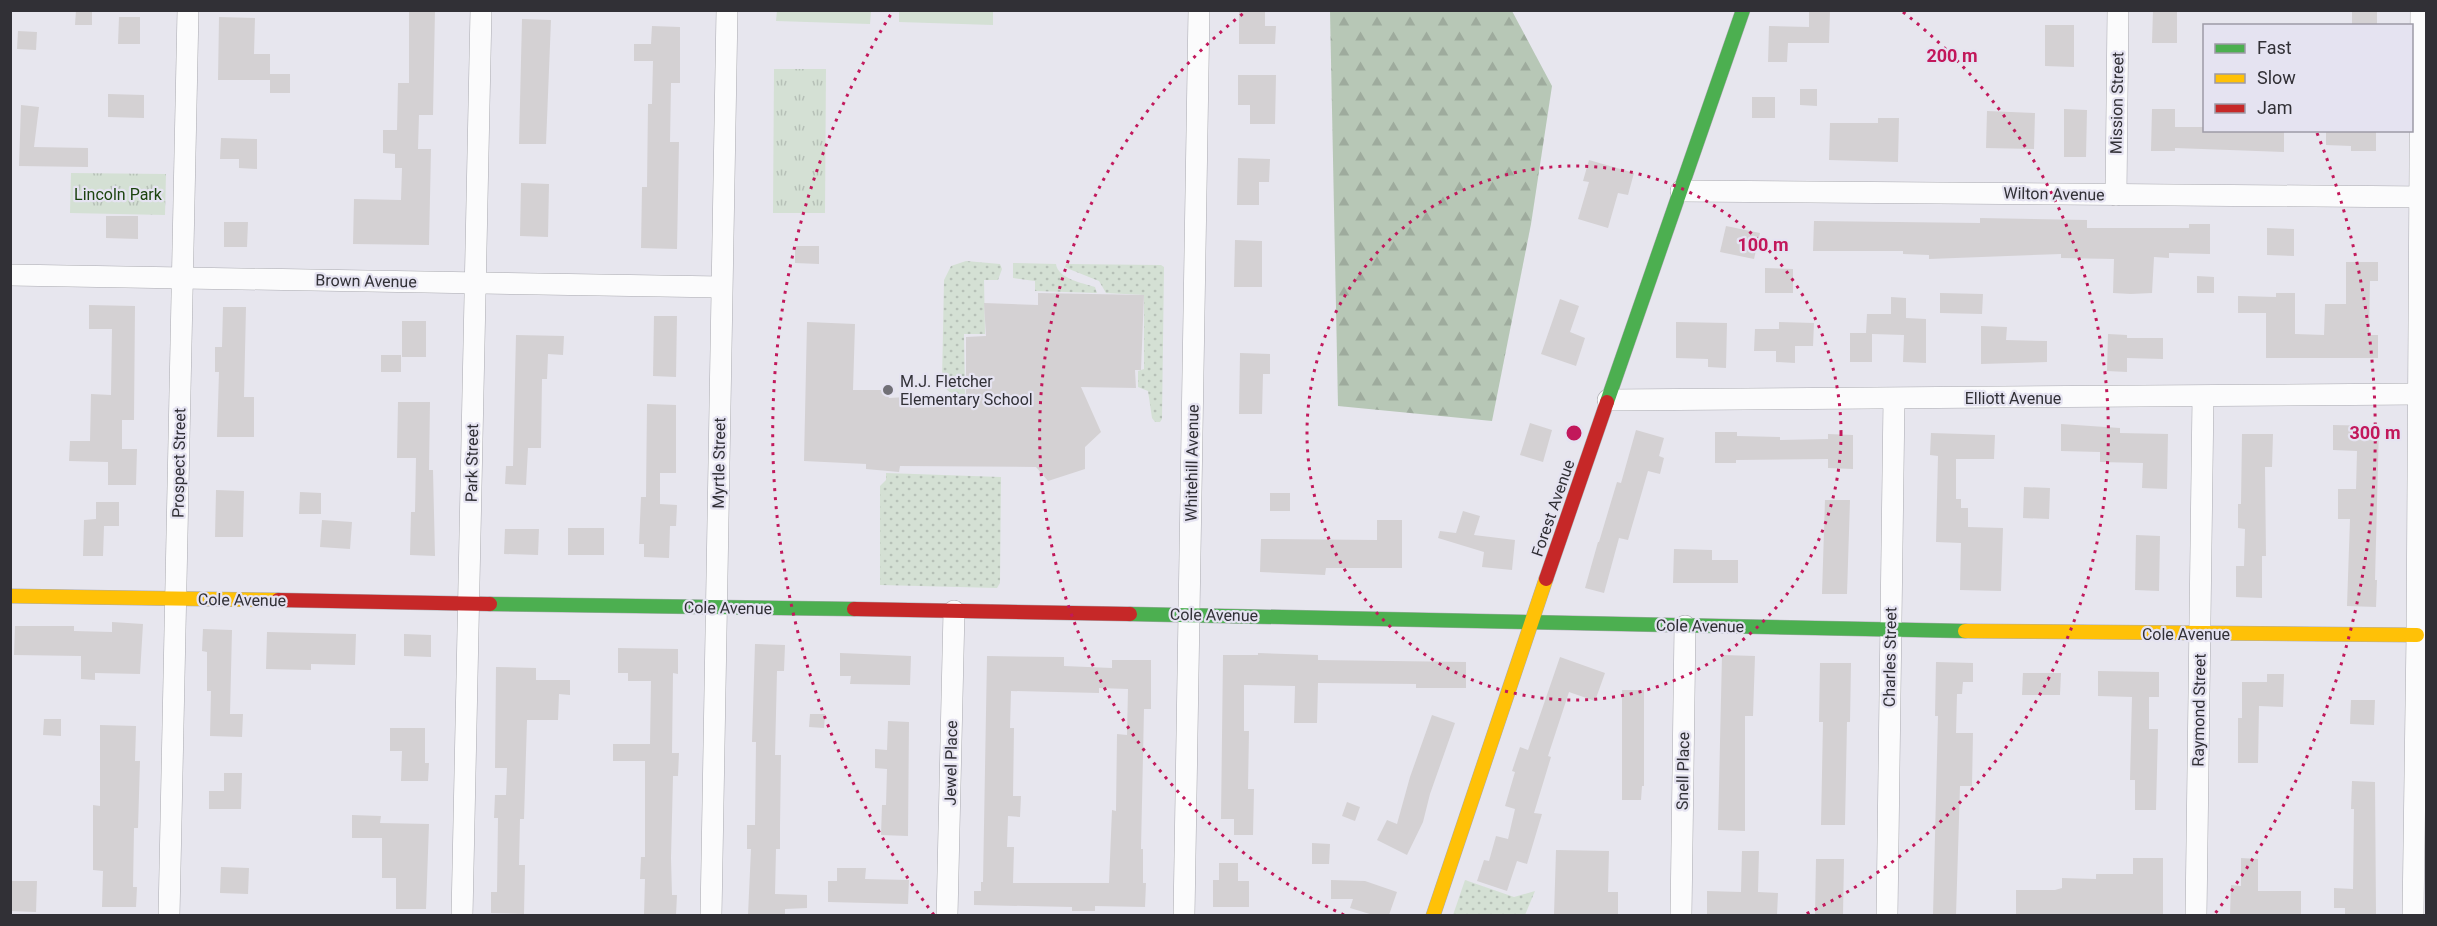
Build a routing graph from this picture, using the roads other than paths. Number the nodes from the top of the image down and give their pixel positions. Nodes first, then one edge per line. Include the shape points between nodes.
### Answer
1 (188, 10) edge
2 (481, 10) edge
3 (727, 10) edge
4 (1199, 10) edge
5 (1743, 10) edge
6 (2118, 10) edge
7 (2421, 10) edge
8 (1681, 190) junction
9 (2116, 195) junction
10 (2423, 197) edge
11 (10, 275) edge
12 (183, 278) junction
13 (475, 283) junction
14 (722, 287) junction
15 (2418, 394) junction
16 (2203, 397) junction
17 (1894, 399) junction
18 (1608, 400) junction
19 (2422, 554) edge
20 (10, 596) edge
21 (176, 598) junction
22 (470, 604) junction
23 (716, 608) junction
24 (954, 611) junction
25 (1189, 615) junction
26 (1531, 621) junction
27 (1685, 626) junction
28 (1891, 630) junction
29 (2200, 634) junction
30 (2417, 635) junction
31 (169, 915) edge
32 (462, 915) edge
33 (711, 915) edge
34 (947, 915) edge
35 (1184, 915) edge
36 (1433, 915) edge
37 (1681, 915) edge
38 (1887, 915) edge
39 (2196, 915) edge
40 (2413, 915) edge

1 - 12 street, Prospect Street
2 - 13 street, Park Street
3 - 14 street, Myrtle Street
4 - 25 street, Whitehill Avenue
5 - 8 street, Forest Avenue
6 - 9 street, Mission Street
7 - 10 street
8 - 9 street, Wilton Avenue
8 - 18 street, Forest Avenue
9 - 10 street, Wilton Avenue
10 - 15 street
11 - 12 street, Brown Avenue
12 - 13 street, Brown Avenue
12 - 21 street, Prospect Street
13 - 14 street, Brown Avenue
13 - 22 street, Park Street
14 - 23 street, Myrtle Street
15 - 16 street, Elliott Avenue
15 - 19 street
16 - 17 street, Elliott Avenue
16 - 29 street, Raymond Street
17 - 18 street, Elliott Avenue
17 - 28 street, Charles Street
18 - 26 street, Forest Avenue
19 - 30 street
20 - 21 street, Cole Avenue
21 - 22 street, Cole Avenue
21 - 31 street, Prospect Street
22 - 23 street, Cole Avenue
22 - 32 street, Park Street
23 - 24 street, Cole Avenue
23 - 33 street, Myrtle Street
24 - 25 street, Cole Avenue
24 - 34 street, Jewel Place
25 - 26 street, Cole Avenue
25 - 35 street, Whitehill Avenue
26 - 27 street, Cole Avenue
26 - 36 street, Forest Avenue
27 - 28 street, Cole Avenue
27 - 37 street, Snell Place
28 - 29 street, Cole Avenue
28 - 38 street, Charles Street
29 - 30 street, Cole Avenue
29 - 39 street, Raymond Street
30 - 40 street

